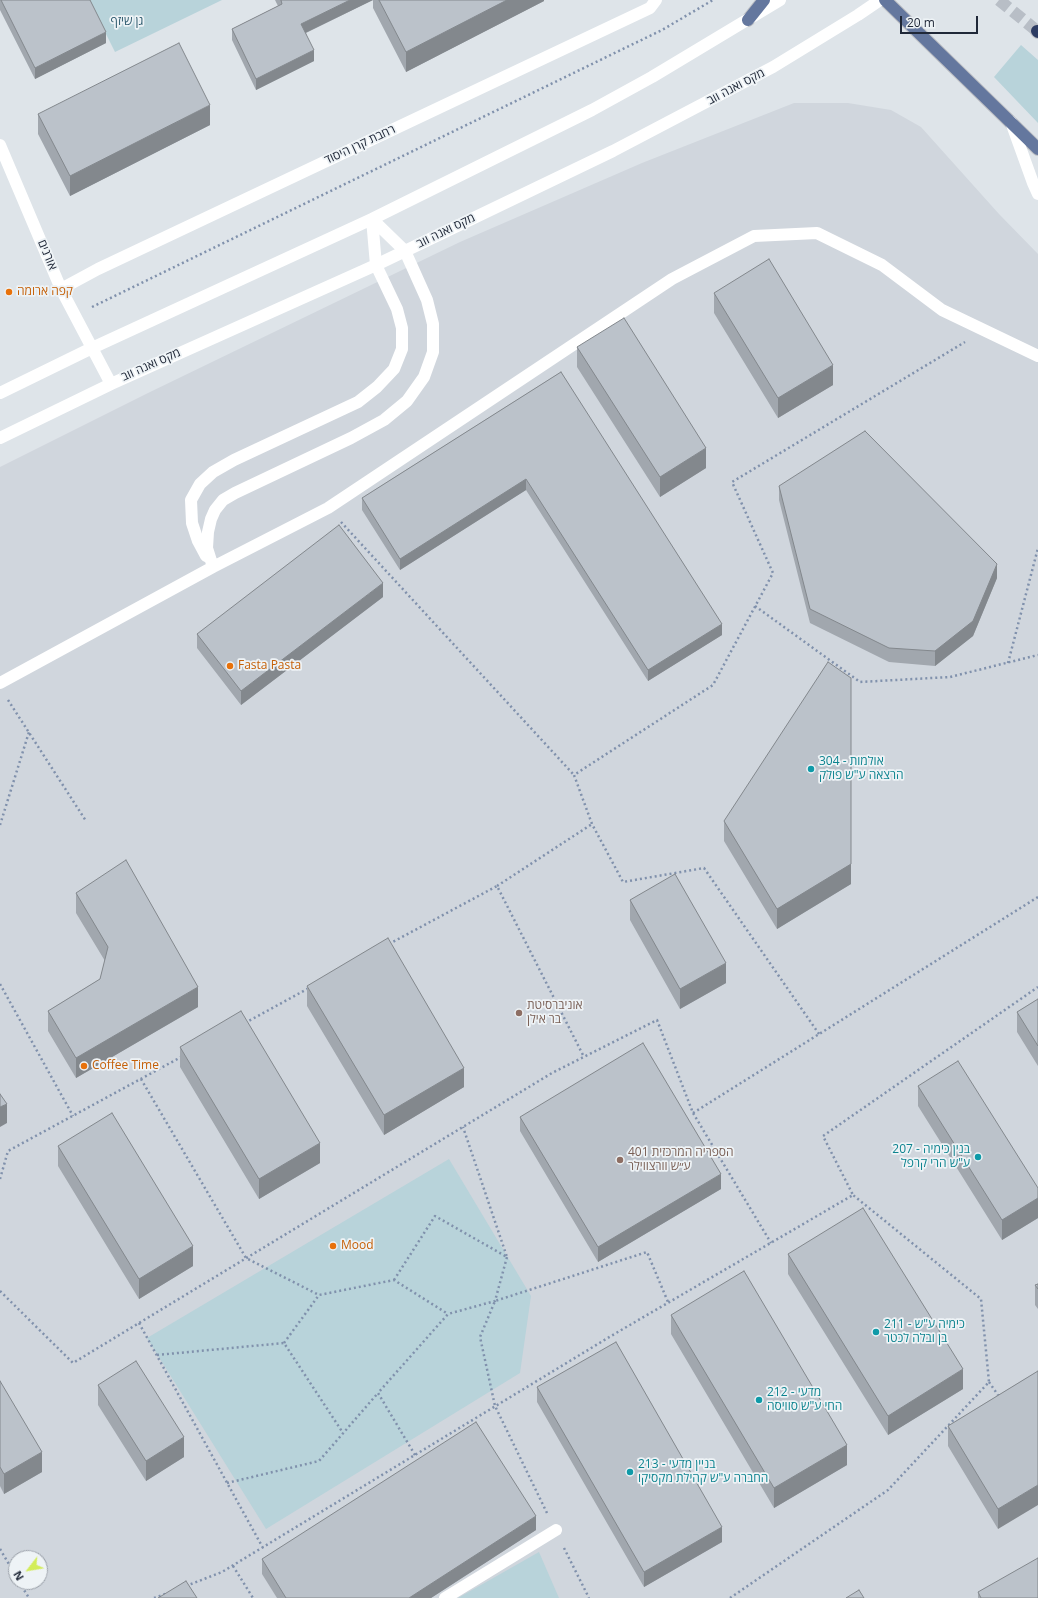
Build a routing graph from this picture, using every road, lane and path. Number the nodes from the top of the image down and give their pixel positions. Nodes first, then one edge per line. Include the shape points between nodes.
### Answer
1 (656, 0) edge
2 (713, 0) edge
3 (764, 0) edge
4 (780, 0) edge
5 (880, 0) edge
6 (885, 0) edge
7 (748, 20) junction
8 (1010, 122) junction
9 (0, 145) edge
10 (1038, 149) edge
11 (1038, 194) edge
12 (372, 219) junction
13 (405, 251) junction
14 (376, 265) junction
15 (61, 289) junction
16 (75, 315) junction
17 (984, 330) junction
18 (92, 348) junction
19 (1038, 356) edge
20 (111, 384) junction
21 (0, 393) edge
22 (0, 438) edge
23 (328, 508) junction
24 (1038, 548) edge
25 (213, 567) junction
26 (755, 606) junction
27 (1038, 655) edge
28 (1008, 663) junction
29 (2, 688) edge
30 (29, 732) junction
31 (574, 774) junction
32 (86, 821) dead end
33 (592, 824) junction
34 (0, 825) edge
35 (497, 886) junction
36 (1038, 897) edge
37 (386, 946) edge
38 (0, 984) edge
39 (316, 984) edge
40 (1038, 987) edge
41 (239, 1026) edge
42 (819, 1034) junction
43 (183, 1056) dead end
44 (584, 1057) junction
45 (141, 1079) junction
46 (693, 1113) junction
47 (73, 1116) junction
48 (463, 1127) junction
49 (0, 1179) edge
50 (853, 1195) junction
51 (771, 1243) junction
52 (508, 1257) junction
53 (246, 1258) junction
54 (394, 1280) junction
55 (0, 1290) edge
56 (319, 1294) junction
57 (495, 1301) junction
58 (668, 1302) junction
59 (448, 1314) junction
60 (139, 1323) junction
61 (284, 1343) junction
62 (157, 1355) junction
63 (989, 1382) junction
64 (378, 1393) junction
65 (1001, 1400) edge
66 (495, 1406) junction
67 (343, 1433) junction
68 (415, 1455) junction
69 (227, 1483) junction
70 (556, 1530) junction
71 (263, 1548) junction
72 (0, 1550) edge
73 (8, 1563) edge
74 (233, 1566) junction
75 (181, 1588) edge
76 (174, 1590) edge
77 (154, 1598) edge
78 (253, 1598) edge
79 (445, 1598) edge
80 (589, 1598) edge
81 (730, 1598) edge

1 - 15 street, רחבת קרן היסוד via 650,8
2 - 16 path via 662,30
3 - 7 main road
4 - 7 street
5 - 13 street, מקס ואנה ווב via 773,67 705,104
6 - 8 main road
7 - 12 street via 592,110
8 - 10 main road
8 - 11 street
9 - 15 street, אורנים
12 - 13 street
12 - 14 street
12 - 18 street
13 - 14 street, מקס ואנה ווב
13 - 25 street via 427,300 433,324 433,352 424,377 407,401 384,420 223,500 210,519 208,532 207,548
14 - 20 street, מקס ואנה ווב
14 - 25 street via 397,309 402,328 402,348 394,369 358,402 234,460 213,472 200,484 191,500 192,523 198,541
15 - 16 street, אורנים
16 - 18 street, אורנים
17 - 19 street
17 - 23 street via 942,310 882,265 817,233 754,236 672,279
17 - 26 path via 732,482 773,573
18 - 20 street, אורנים
18 - 21 street
20 - 22 street, מקס ואנה ווב
23 - 25 street
23 - 31 path
24 - 28 path
25 - 29 street
26 - 28 path via 860,682 950,677
26 - 31 path via 713,685
27 - 28 path
29 - 30 path
30 - 32 path
30 - 34 path
31 - 33 path
33 - 35 path
33 - 42 path via 622,882 704,868
35 - 37 path
35 - 44 path
36 - 42 path
38 - 47 path
39 - 41 path
40 - 50 path via 823,1136
42 - 46 path
43 - 45 path
44 - 46 path via 657,1020
44 - 48 path via 552,1073
45 - 47 path
45 - 53 path
46 - 51 path
47 - 49 path via 8,1151
48 - 52 path
48 - 53 path
50 - 51 path
50 - 63 path via 981,1299
51 - 58 path
52 - 54 path via 435,1216
52 - 57 path
53 - 56 path
53 - 60 path
54 - 56 path
54 - 59 path
55 - 60 path via 73,1363
56 - 61 path
57 - 58 path via 646,1252
57 - 59 path
57 - 66 path via 480,1337
58 - 66 path
59 - 64 path
60 - 62 path
61 - 62 path
61 - 67 path
62 - 69 path
63 - 65 path
63 - 81 path via 888,1490
64 - 67 path
64 - 68 path
66 - 68 path
66 - 70 path
67 - 69 path via 319,1461
68 - 71 path
69 - 71 path
70 - 79 street
70 - 80 path
71 - 74 path
72 - 73 path
74 - 75 path
74 - 78 path
76 - 77 path

